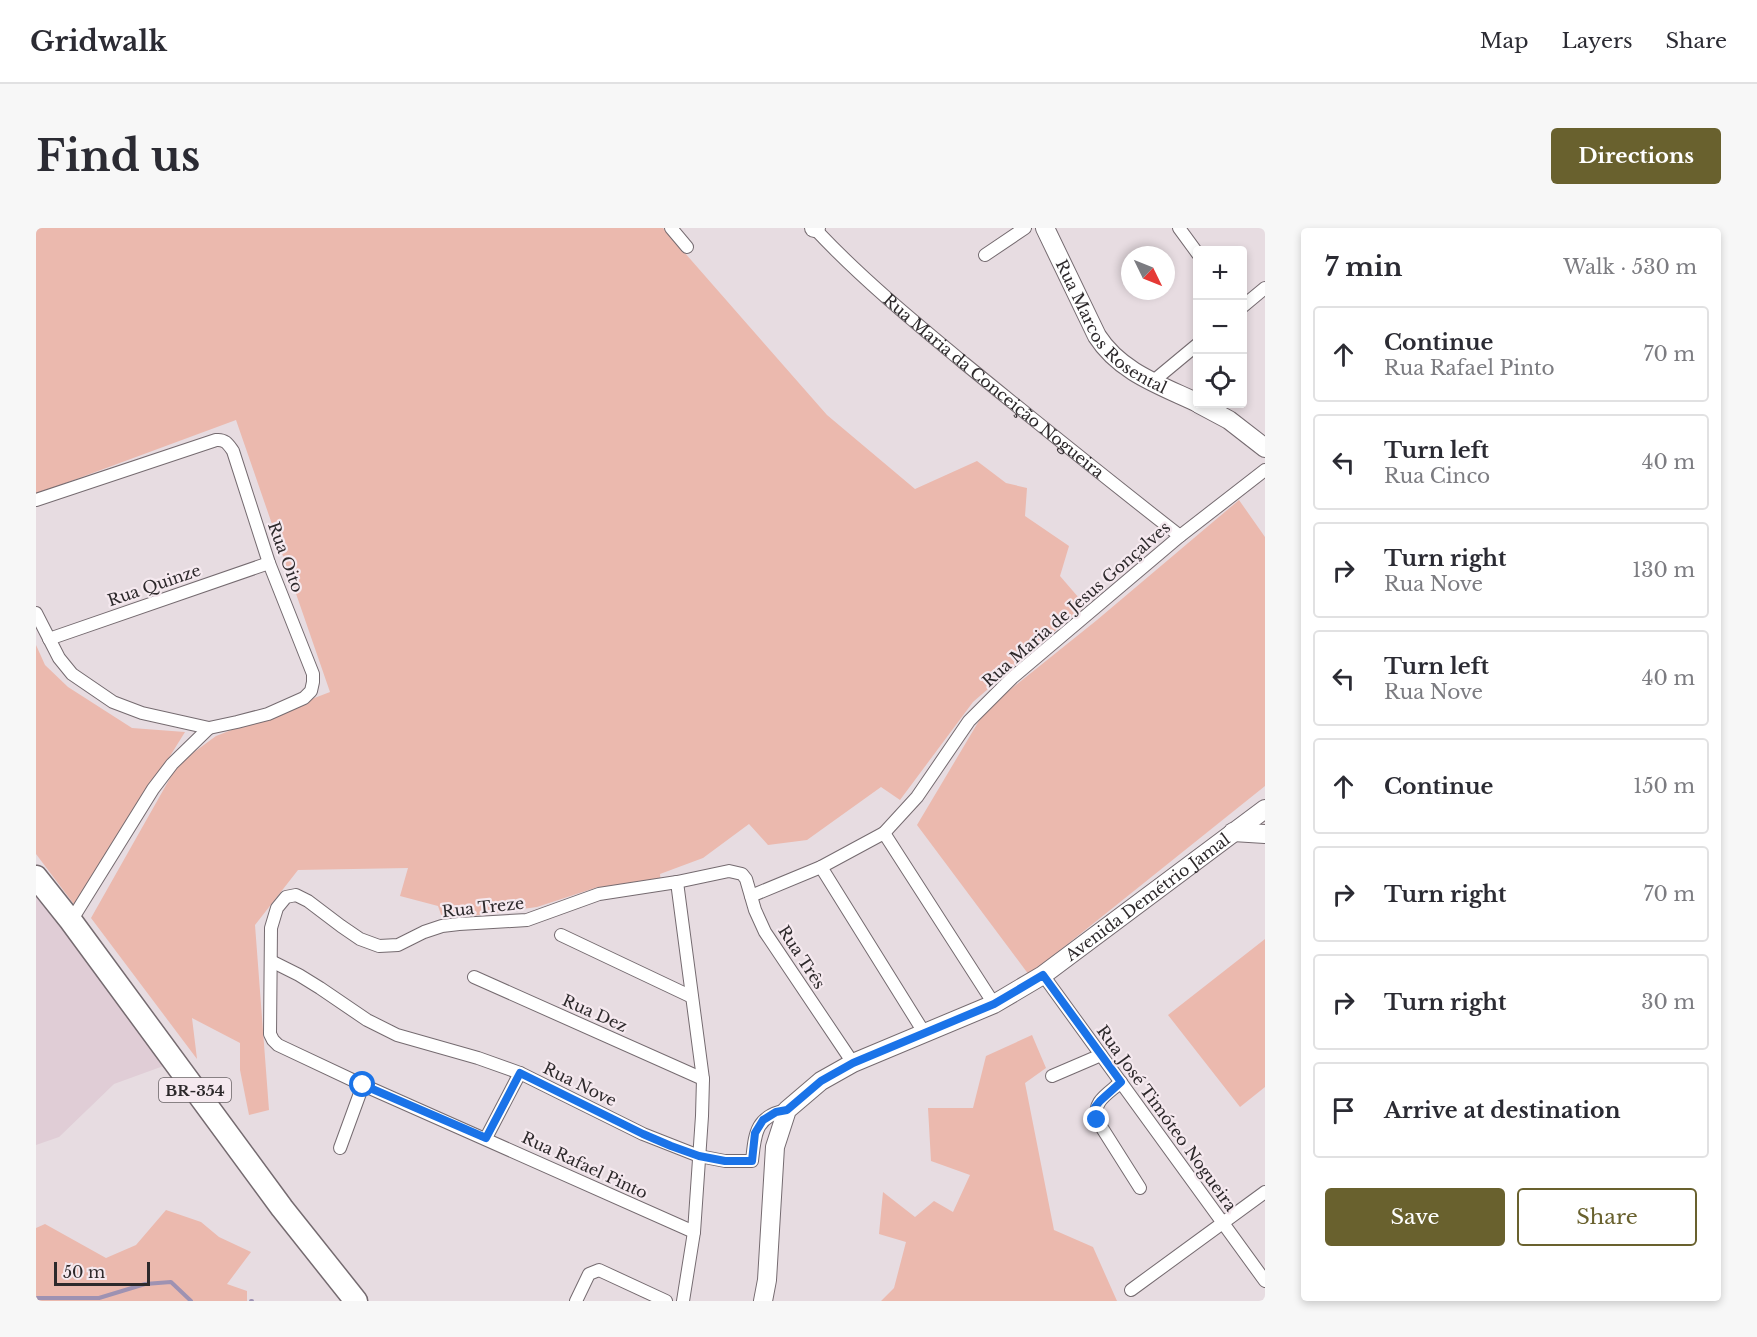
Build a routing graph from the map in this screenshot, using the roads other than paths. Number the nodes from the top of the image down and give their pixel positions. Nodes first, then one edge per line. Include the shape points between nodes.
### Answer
1 (670, 228) edge
2 (815, 228) edge
3 (1025, 228) edge
4 (1045, 228) edge
5 (1179, 228) edge
6 (687, 247) dead end
7 (1193, 248) edge
8 (986, 255) dead end
9 (1265, 288) edge
10 (1247, 303) edge
11 (1193, 347) edge
12 (1151, 383) junction
13 (1193, 401) edge
14 (1207, 408) edge
15 (1265, 448) edge
16 (1265, 470) edge
17 (36, 500) edge
18 (1180, 536) junction
19 (269, 563) junction
20 (36, 613) edge
21 (49, 639) junction
22 (209, 728) junction
23 (1265, 809) edge
24 (1233, 832) junction
25 (884, 833) junction
26 (1265, 834) edge
27 (821, 867) junction
28 (729, 871) joint
29 (36, 877) edge
30 (677, 882) junction
31 (751, 896) junction
32 (71, 921) junction
33 (561, 935) dead end
34 (271, 961) junction
35 (1043, 975) junction
36 (474, 977) dead end
37 (692, 997) junction
38 (994, 1004) junction
39 (270, 1034) joint
40 (925, 1034) junction
41 (1101, 1055) junction
42 (853, 1063) junction
43 (520, 1073) junction
44 (1052, 1076) dead end
45 (703, 1079) junction
46 (1121, 1082) junction
47 (363, 1085) junction
48 (787, 1110) junction
49 (486, 1138) junction
50 (340, 1148) dead end
51 (699, 1156) junction
52 (1140, 1188) dead end
53 (1265, 1192) edge
54 (1222, 1222) junction
55 (694, 1232) junction
56 (1265, 1281) edge
57 (1131, 1290) dead end
58 (356, 1301) edge
59 (576, 1301) edge
60 (666, 1301) edge
61 (683, 1301) edge
62 (763, 1301) edge

1 - 6 street
2 - 18 street, Rua Maria da Conceição Nogueira via 844,261 891,302
3 - 8 street
4 - 12 street, Rua Marcos Rosental via 1105,348
5 - 7 street
9 - 10 street
11 - 12 street
12 - 13 street, Rua Marcos Rosental
14 - 15 street, Rua Marcos Rosental
16 - 18 street, Rua Maria de Jesus Gonçalves
17 - 19 street, Rua Oito via 221,439 233,451
18 - 25 street, Rua Maria de Jesus Gonçalves via 1045,648 985,704 917,797
19 - 21 street, Rua Quinze
19 - 22 street, Rua Oito via 312,674 311,691 304,699 268,714
20 - 21 street
21 - 22 street via 72,674 113,702 142,713
22 - 32 street via 153,789
23 - 24 street, Avenida Demétrio Jamal
24 - 26 street
24 - 35 street, Avenida Demétrio Jamal
25 - 27 street, Rua Maria de Jesus Gonçalves
25 - 38 street
27 - 31 street, Rua Maria de Jesus Gonçalves
27 - 40 street
28 - 30 street, Rua Treze
28 - 31 street, Rua Três via 746,879
29 - 32 highway, BR-354
30 - 34 street, Rua Treze via 599,894 527,920 442,926 398,945 379,946 360,939 296,895 286,897 277,908 271,928
30 - 37 street
31 - 42 street, Rua Três via 765,932
32 - 58 highway, BR-354 via 282,1208
33 - 37 street
34 - 39 street, Rua Treze
34 - 43 street, Rua Nove via 397,1035
35 - 38 street, Avenida Demétrio Jamal
35 - 41 street, Rua José Timóteo Nogueira
36 - 45 street, Rua Dez
37 - 45 street
38 - 40 street, Avenida Demétrio Jamal
39 - 47 street, Rua Rafael Pinto via 285,1049
40 - 42 street, Avenida Demétrio Jamal
41 - 44 street
41 - 46 street, Rua José Timóteo Nogueira
42 - 48 street, Avenida Demétrio Jamal via 821,1081
43 - 49 street
43 - 51 street, Rua Nove via 643,1134
45 - 51 street
46 - 52 street via 1100,1101 1095,1113
46 - 54 street, Rua José Timóteo Nogueira
47 - 49 street, Rua Rafael Pinto
47 - 50 street
48 - 51 street, Rua Nove via 763,1120 755,1133 752,1161
48 - 62 street via 775,1147
49 - 55 street, Rua Rafael Pinto
51 - 55 street
53 - 54 street
54 - 56 street, Rua José Timóteo Nogueira
54 - 57 street
55 - 61 street
59 - 60 street via 589,1274 599,1270

